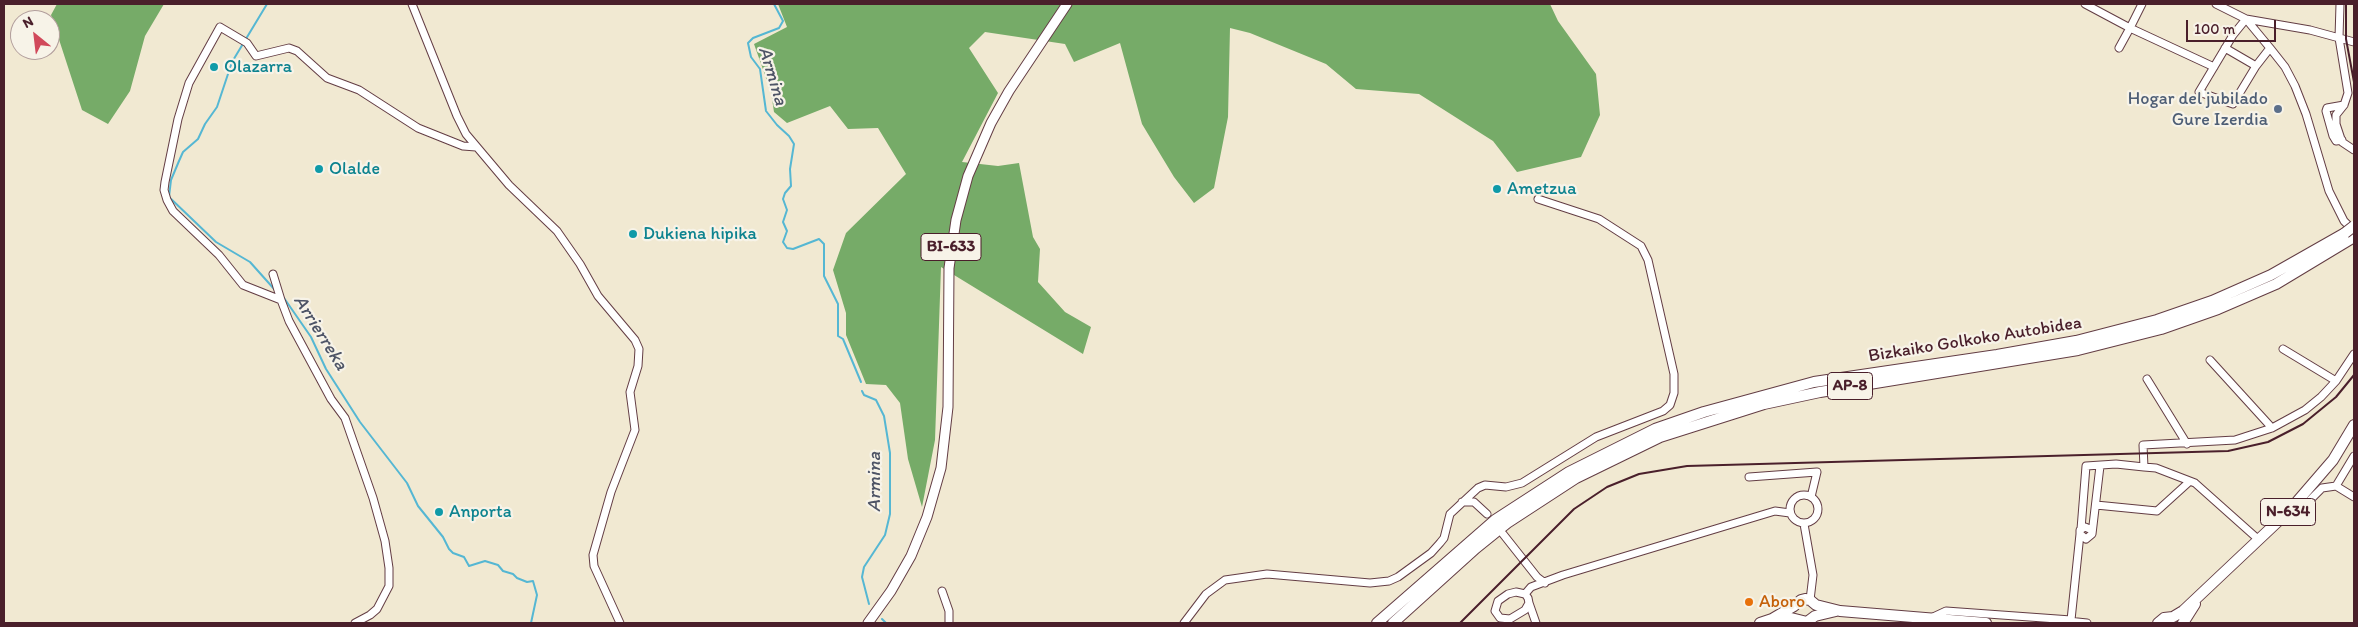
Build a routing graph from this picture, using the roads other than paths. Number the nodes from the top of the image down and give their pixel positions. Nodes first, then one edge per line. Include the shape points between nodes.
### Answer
1 (412, 4) edge
2 (1067, 4) edge
3 (2085, 4) edge
4 (2142, 4) edge
5 (2216, 4) edge
6 (2340, 4) edge
7 (2246, 19) junction
8 (2130, 28) junction
9 (2339, 38) junction
10 (2353, 41) edge
11 (2119, 48) dead end
12 (2225, 48) junction
13 (2270, 48) junction
14 (2354, 50) edge
15 (2256, 66) junction
16 (2214, 68) junction
17 (2344, 105) junction
18 (2342, 140) junction
19 (476, 147) junction
20 (2354, 150) edge
21 (1538, 199) dead end
22 (2354, 226) edge
23 (2351, 235) edge
24 (273, 274) dead end
25 (281, 300) junction
26 (2283, 348) dead end
27 (2354, 354) edge
28 (2210, 360) dead end
29 (2147, 379) dead end
30 (2336, 381) junction
31 (2354, 425) edge
32 (2272, 428) junction
33 (2188, 444) junction
34 (2354, 456) edge
35 (2100, 466) junction
36 (2144, 467) junction
37 (1749, 477) dead end
38 (2189, 482) junction
39 (2336, 486) junction
40 (1478, 488) junction
41 (1812, 497) junction
42 (2354, 497) edge
43 (1462, 502) junction
44 (1474, 502) junction
45 (2096, 505) junction
46 (2289, 511) junction
47 (1790, 513) junction
48 (1487, 514) dead end
49 (1804, 524) junction
50 (1503, 534) dead end
51 (2082, 534) junction
52 (2259, 540) junction
53 (1532, 571) junction
54 (1546, 583) junction
55 (1531, 587) junction
56 (942, 591) dead end
57 (1525, 594) junction
58 (1529, 603) junction
59 (1794, 606) junction
60 (1814, 607) junction
61 (1772, 619) junction
62 (1928, 619) junction
63 (1502, 620) edge
64 (1800, 620) junction
65 (2071, 620) junction
66 (2179, 621) edge
67 (354, 623) edge
68 (620, 623) edge
69 (868, 623) edge
70 (949, 623) edge
71 (1184, 623) edge
72 (1377, 623) edge
73 (1393, 623) edge
74 (1536, 623) edge
75 (1760, 623) edge
76 (1986, 623) edge
77 (2063, 623) edge
78 (2087, 623) edge
79 (2158, 623) edge

1 - 19 street via 457,116
2 - 69 main road, BI-633 via 1009,90 968,176 956,220 949,268 948,407 940,468 929,510 911,556 891,592
3 - 8 street
4 - 8 street
5 - 7 street
6 - 9 street
7 - 9 street
7 - 12 street
7 - 13 street
8 - 11 street
8 - 16 street
9 - 10 street
9 - 17 street via 2348,93
10 - 14 street
12 - 15 street
12 - 16 street
13 - 15 street
13 - 23 street via 2296,86 2329,190
15 - 16 street via 2232,104 2199,92
17 - 18 street via 2336,115
17 - 18 street via 2327,108 2326,111 2333,136 2336,141
18 - 20 street
19 - 25 street via 463,146 427,133 359,90 327,78 297,51 288,48 256,56 243,41 220,26 194,74 178,119 164,190 173,211 219,255 244,285
19 - 68 street via 557,231 598,296 639,349 638,366 630,392 634,430 611,492 593,555 594,566
21 - 40 street via 1599,219 1641,246 1657,297 1674,374 1674,393 1670,405 1663,411 1596,437 1522,483
22 - 23 highway, Bizkaiko Golkoko Autobidea / AP-8, bridge
23 - 72 highway, Bizkaiko Golkoko Autobidea / AP-8 via 2271,276 2157,320 2076,341 1814,382 1655,429 1569,472 1502,515
23 - 73 highway, Bizkaiko Golkoko Autobidea / AP-8 via 2276,284 2218,310 2161,329 2078,350 1764,404 1660,437 1576,478 1507,523
24 - 25 street
25 - 67 street via 289,321 345,418 385,541 389,586 377,609
26 - 30 street
27 - 30 street
28 - 32 street
29 - 33 street
30 - 32 street via 2305,410
31 - 46 highway, N-634 via 2333,460
32 - 33 street via 2235,440
33 - 36 street via 2143,445
34 - 39 street
35 - 36 street
35 - 45 street
35 - 51 street via 2086,466
36 - 38 street via 2156,468
37 - 41 street via 1817,472
38 - 45 street via 2157,511
38 - 52 street via 2195,483
39 - 42 street
39 - 46 street via 2322,488 2301,509 2293,513
40 - 43 street
40 - 44 street
41 - 47 street via 1798,496 1791,503
41 - 49 street via 1818,504 1818,513 1813,521
43 - 44 street
43 - 71 street via 1450,514 1440,543 1389,581 1370,583 1267,574 1225,580 1206,594
44 - 48 street
45 - 51 street via 2092,530 2087,527
46 - 52 highway, N-634
47 - 49 street via 1795,521
47 - 54 street via 1775,511 1563,575
49 - 60 street via 1814,575
50 - 53 street
51 - 65 street
52 - 66 highway, N-634 via 2208,588
53 - 54 street
53 - 55 street
54 - 55 street
55 - 57 street
56 - 70 street
57 - 58 street
57 - 63 street via 1508,594 1498,601 1495,611
58 - 63 street via 1518,616
58 - 74 street
59 - 60 highway via 1801,600
59 - 61 highway
59 - 64 highway
60 - 62 highway
60 - 64 highway via 1807,622
61 - 64 highway
61 - 75 highway
62 - 65 street via 1946,611
62 - 76 highway
65 - 77 street
65 - 78 street
66 - 79 highway, N-634 via 2164,618

